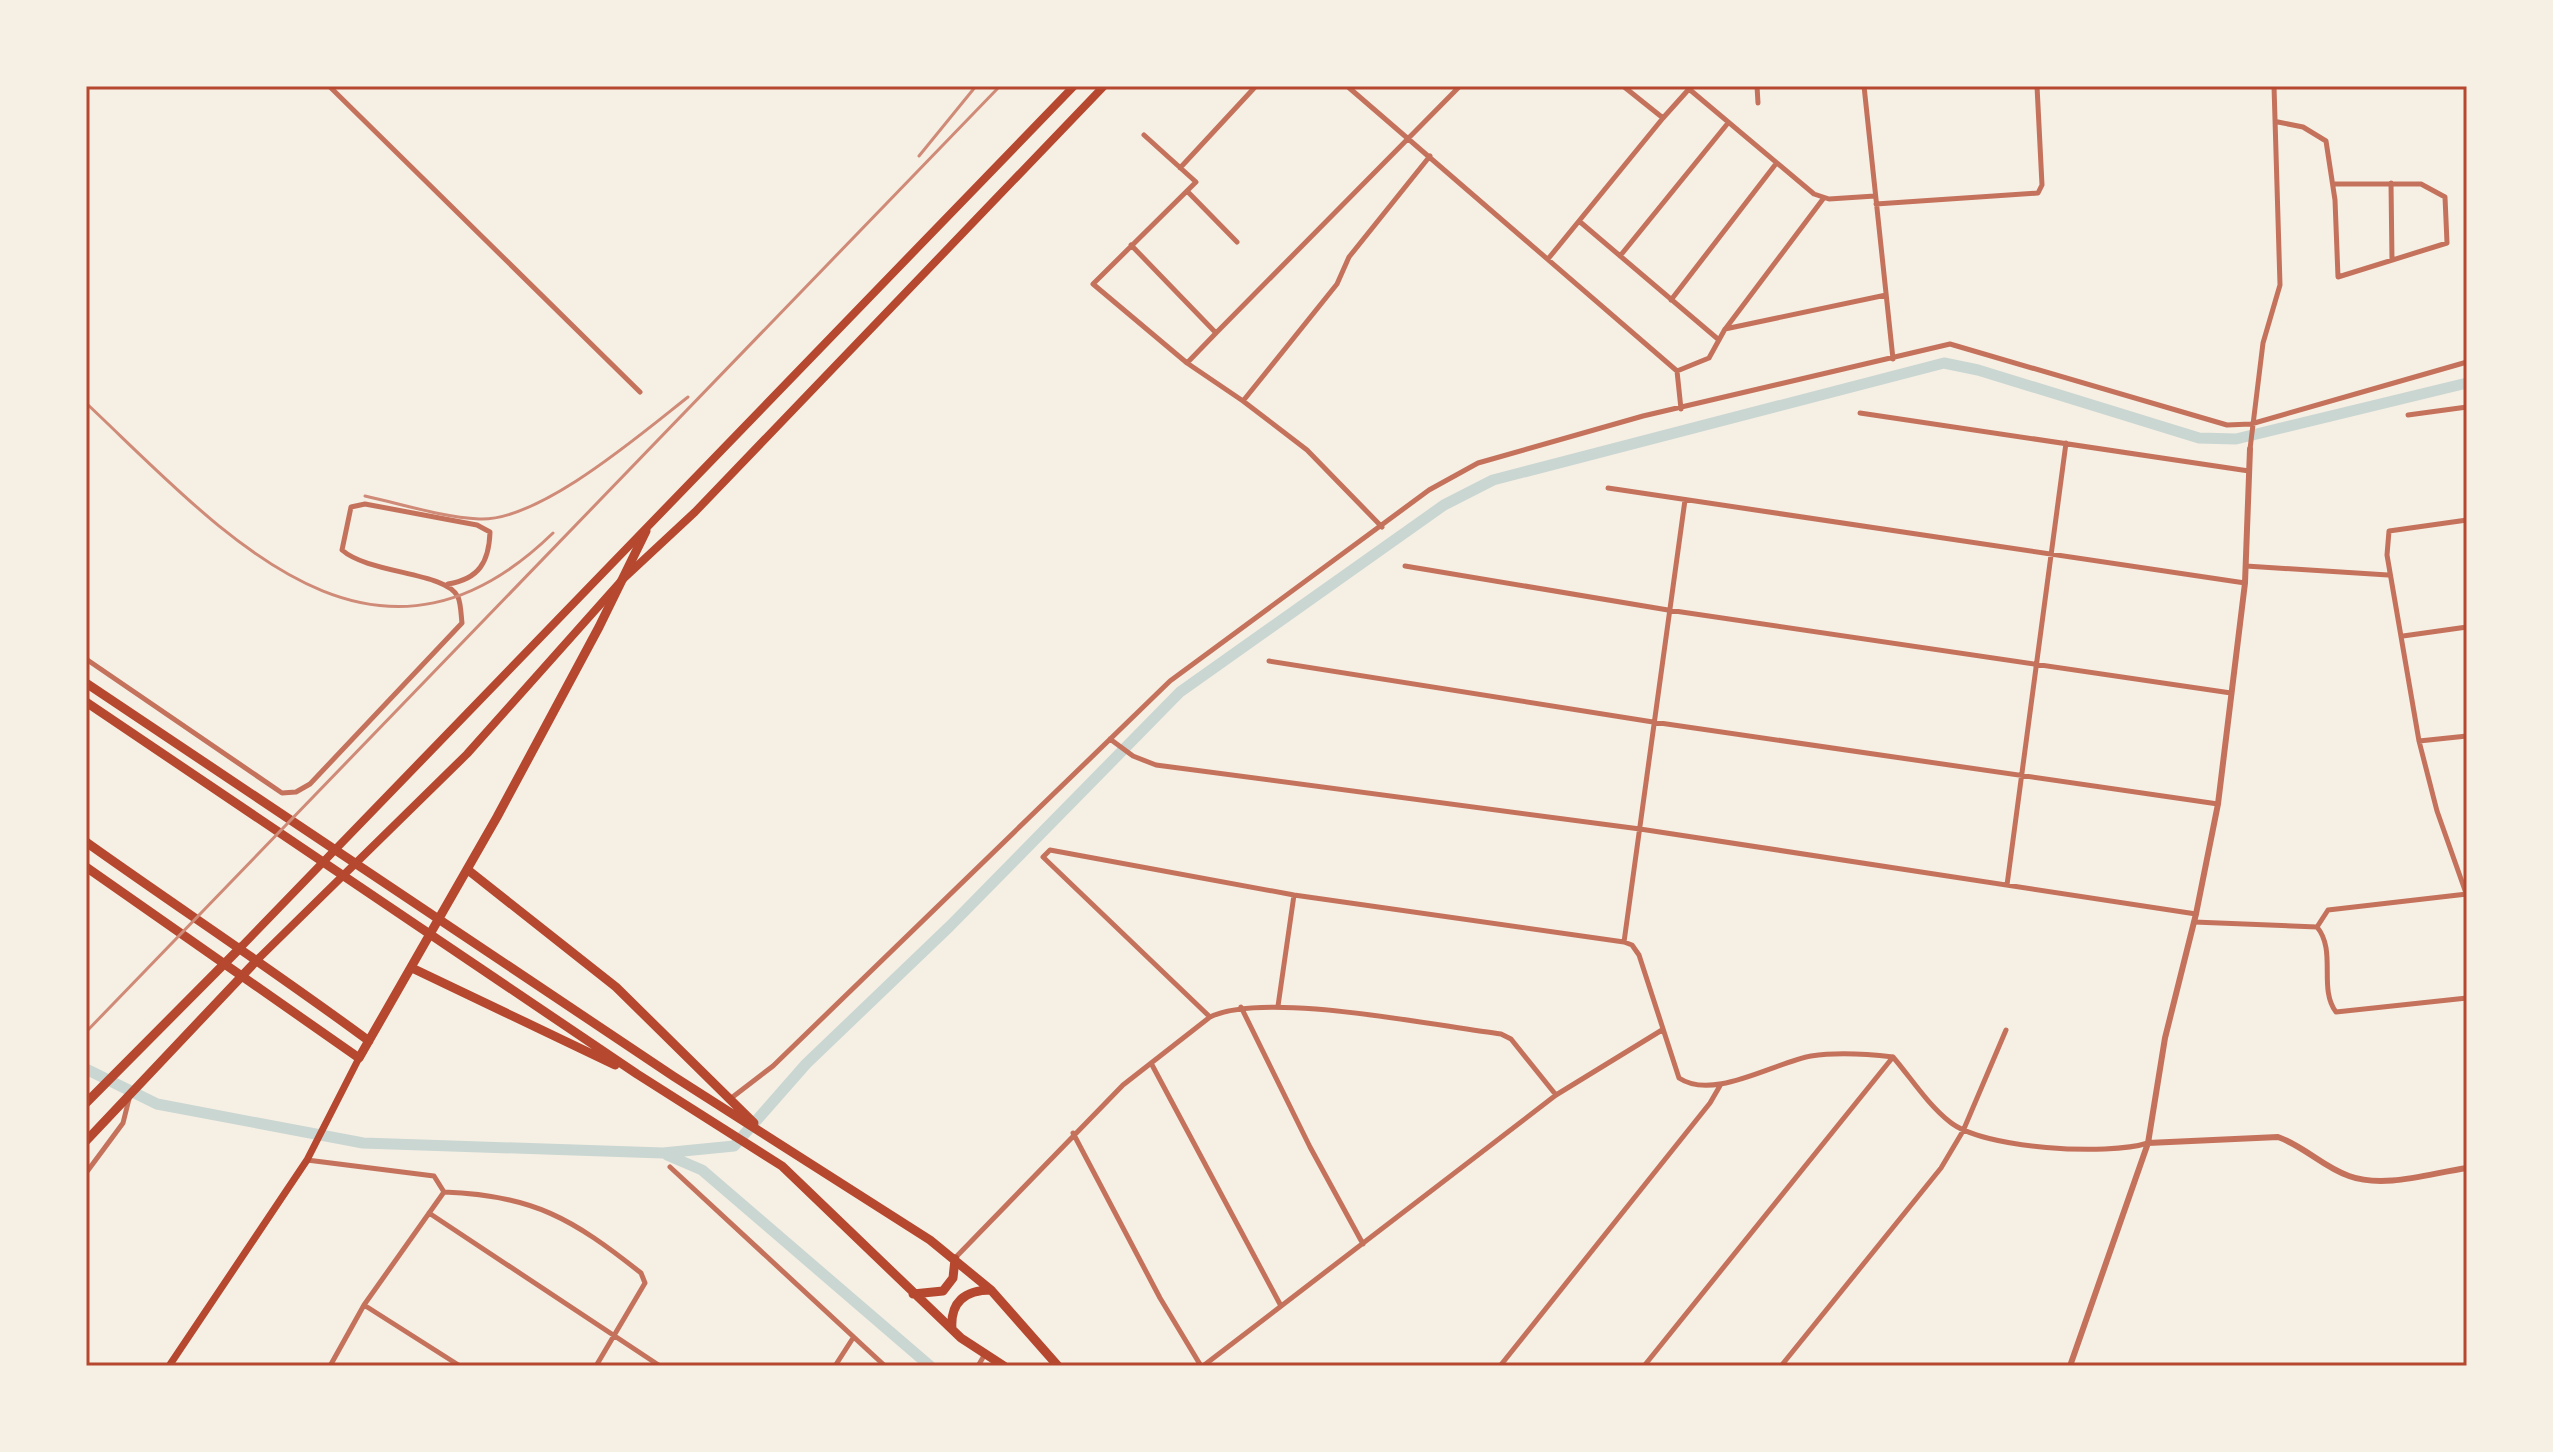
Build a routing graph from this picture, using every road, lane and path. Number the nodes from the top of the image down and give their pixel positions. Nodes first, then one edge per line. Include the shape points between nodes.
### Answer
1 (329, 86) edge
2 (1074, 86) edge
3 (1104, 86) edge
4 (1256, 86) edge
5 (1347, 86) edge
6 (1460, 86) edge
7 (1623, 86) edge
8 (1757, 86) edge
9 (1864, 86) edge
10 (2037, 86) edge
11 (2274, 86) edge
12 (1691, 88) edge
13 (1758, 103) dead end
14 (1663, 118) junction
15 (2278, 122) junction
16 (1728, 123) junction
17 (1144, 135) dead end
18 (1408, 137) junction
19 (1430, 156) junction
20 (1775, 165) junction
21 (1180, 168) junction
22 (2391, 183) junction
23 (2333, 184) junction
24 (1187, 191) junction
25 (1875, 196) junction
26 (1823, 199) junction
27 (1876, 204) junction
28 (1579, 221) junction
29 (1237, 242) dead end
30 (1131, 245) junction
31 (1620, 256) junction
32 (1548, 259) junction
33 (2392, 260) junction
34 (1886, 295) junction
35 (1671, 300) junction
36 (1725, 329) junction
37 (1216, 333) junction
38 (1719, 340) junction
39 (1893, 359) junction
40 (2467, 362) edge
41 (1187, 363) junction
42 (1677, 371) junction
43 (640, 392) dead end
44 (1243, 401) junction
45 (2467, 407) edge
46 (1681, 409) junction
47 (1860, 413) dead end
48 (2408, 415) dead end
49 (2251, 425) junction
50 (2066, 443) junction
51 (2250, 449) joint
52 (2250, 471) junction
53 (1608, 488) dead end
54 (1685, 500) junction
55 (2467, 520) edge
56 (1382, 527) junction
57 (646, 531) junction
58 (2052, 552) junction
59 (1405, 566) dead end
60 (2246, 566) junction
61 (2388, 575) junction
62 (623, 579) junction
63 (2245, 583) junction
64 (448, 584) junction
65 (1668, 610) junction
66 (2467, 627) edge
67 (2403, 636) junction
68 (86, 659) edge
69 (1269, 661) dead end
70 (2037, 663) junction
71 (86, 683) edge
72 (2231, 693) junction
73 (86, 702) edge
74 (1653, 722) junction
75 (2467, 736) edge
76 (1112, 741) junction
77 (2419, 741) junction
78 (2022, 775) junction
79 (2218, 804) junction
80 (1640, 829) junction
81 (86, 842) edge
82 (86, 867) edge
83 (468, 870) junction
84 (2007, 885) junction
85 (1294, 895) junction
86 (2467, 895) edge
87 (2195, 918) junction
88 (2317, 927) junction
89 (1624, 942) junction
90 (241, 947) junction
91 (258, 959) junction
92 (224, 966) junction
93 (412, 968) junction
94 (240, 977) junction
95 (2467, 998) edge
96 (1278, 1006) junction
97 (1241, 1007) junction
98 (1210, 1017) junction
99 (1662, 1030) junction
100 (2006, 1030) dead end
101 (369, 1041) junction
102 (1893, 1057) junction
103 (359, 1058) junction
104 (1151, 1063) junction
105 (637, 1074) junction
106 (1721, 1084) junction
107 (130, 1094) junction
108 (1556, 1095) junction
109 (89, 1100) edge
110 (729, 1100) junction
111 (1963, 1131) junction
112 (1073, 1133) junction
113 (768, 1137) junction
114 (86, 1141) edge
115 (2148, 1143) junction
116 (309, 1157) junction
117 (670, 1167) dead end
118 (2467, 1168) edge
119 (86, 1173) edge
120 (444, 1192) junction
121 (429, 1213) junction
122 (1363, 1244) junction
123 (955, 1259) junction
124 (991, 1290) junction
125 (913, 1294) junction
126 (364, 1305) junction
127 (1281, 1306) junction
128 (952, 1329) junction
129 (612, 1336) junction
130 (853, 1338) junction
131 (985, 1354) junction
132 (169, 1366) edge
133 (330, 1366) edge
134 (460, 1366) edge
135 (596, 1366) edge
136 (660, 1366) edge
137 (835, 1366) edge
138 (885, 1366) edge
139 (978, 1366) edge
140 (1004, 1366) edge
141 (1058, 1366) edge
142 (1202, 1366) edge
143 (1500, 1366) edge
144 (1644, 1366) edge
145 (1781, 1366) edge
146 (2070, 1366) edge

1 - 43 street
2 - 57 main road
3 - 62 main road via 695,512
4 - 21 street
5 - 18 street
6 - 18 street
7 - 14 street
8 - 13 street
9 - 25 street
10 - 27 street via 2042,185 2038,193
11 - 15 street
12 - 14 street
12 - 16 street
14 - 28 street
15 - 23 street via 2303,127 2326,141
15 - 49 street via 2280,285 2263,343
16 - 20 street
16 - 31 street
17 - 21 street
18 - 19 street
18 - 37 street
19 - 32 street
19 - 44 street
20 - 26 street
20 - 35 street
21 - 24 street via 1196,182
22 - 23 street
22 - 33 street
22 - 33 street via 2421,184 2445,197 2447,243
23 - 33 street via 2338,277
24 - 29 street
24 - 30 street
25 - 26 street
25 - 27 street
26 - 36 street
27 - 34 street
28 - 31 street
28 - 32 street
30 - 37 street
30 - 41 street via 1093,284
31 - 35 street
32 - 42 street
34 - 36 street
34 - 39 street
35 - 38 street
36 - 38 street
37 - 41 street
38 - 42 street via 1709,358
39 - 46 street
39 - 49 street via 1950,344 2227,425
40 - 49 street
41 - 44 street
42 - 46 street
44 - 56 street via 1307,450
45 - 48 street
46 - 56 street via 1478,463 1429,490
47 - 50 street
49 - 51 street
50 - 52 street
50 - 58 street
51 - 52 street
52 - 60 street
53 - 54 street
54 - 58 street
54 - 65 street
55 - 61 street via 2389,531
56 - 76 street via 1170,681
57 - 62 highway
57 - 90 main road
58 - 63 street
58 - 70 street
59 - 65 street
60 - 61 street
60 - 63 street
61 - 67 street
62 - 83 highway
62 - 91 main road via 467,754
63 - 72 street
64 - 64 street via 355,562 342,550 351,507 365,504 490,532 482,568 465,581
64 - 68 street via 458,598 462,623 310,784 296,792 282,793
65 - 70 street
65 - 74 street
66 - 67 street
67 - 77 street
69 - 74 street
70 - 72 street
70 - 78 street
71 - 113 highway
72 - 79 street
73 - 105 highway
74 - 78 street
74 - 80 street
75 - 77 street
76 - 80 street via 1156,765
76 - 110 street via 773,1066
77 - 86 street
78 - 79 street
78 - 84 street
79 - 87 street
80 - 84 street
80 - 89 street
81 - 90 highway
82 - 92 highway
83 - 93 highway
83 - 110 highway via 616,987
84 - 87 street
85 - 89 street
85 - 96 street
85 - 98 street via 1050,850 1043,857
86 - 88 street via 2328,910
87 - 88 street
87 - 115 street via 2165,1038
88 - 95 street via 2326,938 2330,1003 2336,1012
89 - 99 street via 1639,955
90 - 91 highway
90 - 92 highway
91 - 94 highway
91 - 101 highway
92 - 94 highway
92 - 109 highway
93 - 101 highway
93 - 105 highway
94 - 103 highway
94 - 107 highway
96 - 97 street
96 - 108 street via 1501,1034 1511,1039
97 - 98 street
97 - 122 street
98 - 104 street
99 - 106 street via 1679,1078 1696,1086
99 - 108 street
100 - 111 street
101 - 103 highway
102 - 106 street via 1816,1055
102 - 111 street via 1948,1121
102 - 144 street
103 - 116 main road
104 - 112 street
104 - 127 street
105 - 125 highway via 782,1166
106 - 143 street
107 - 114 highway
107 - 119 street via 123,1123
108 - 122 street
110 - 113 highway
111 - 115 street via 2067,1149 2129,1149
111 - 145 street via 1907,1212
112 - 123 street
112 - 142 street
113 - 123 highway
115 - 118 street via 2278,1137 2351,1177 2381,1181
115 - 146 street
116 - 120 street via 434,1176
116 - 132 main road
117 - 130 street
120 - 121 street
120 - 129 street via 528,1202 589,1232 641,1273 645,1283
121 - 126 street
121 - 129 street
122 - 127 street
123 - 124 highway
123 - 125 highway via 953,1278 943,1291
124 - 128 highway via 960,1299
124 - 141 highway
125 - 128 highway
126 - 133 street
126 - 134 street
127 - 142 street
128 - 131 highway
129 - 135 street
129 - 136 street
130 - 137 street
130 - 138 street
131 - 139 street
131 - 140 highway

